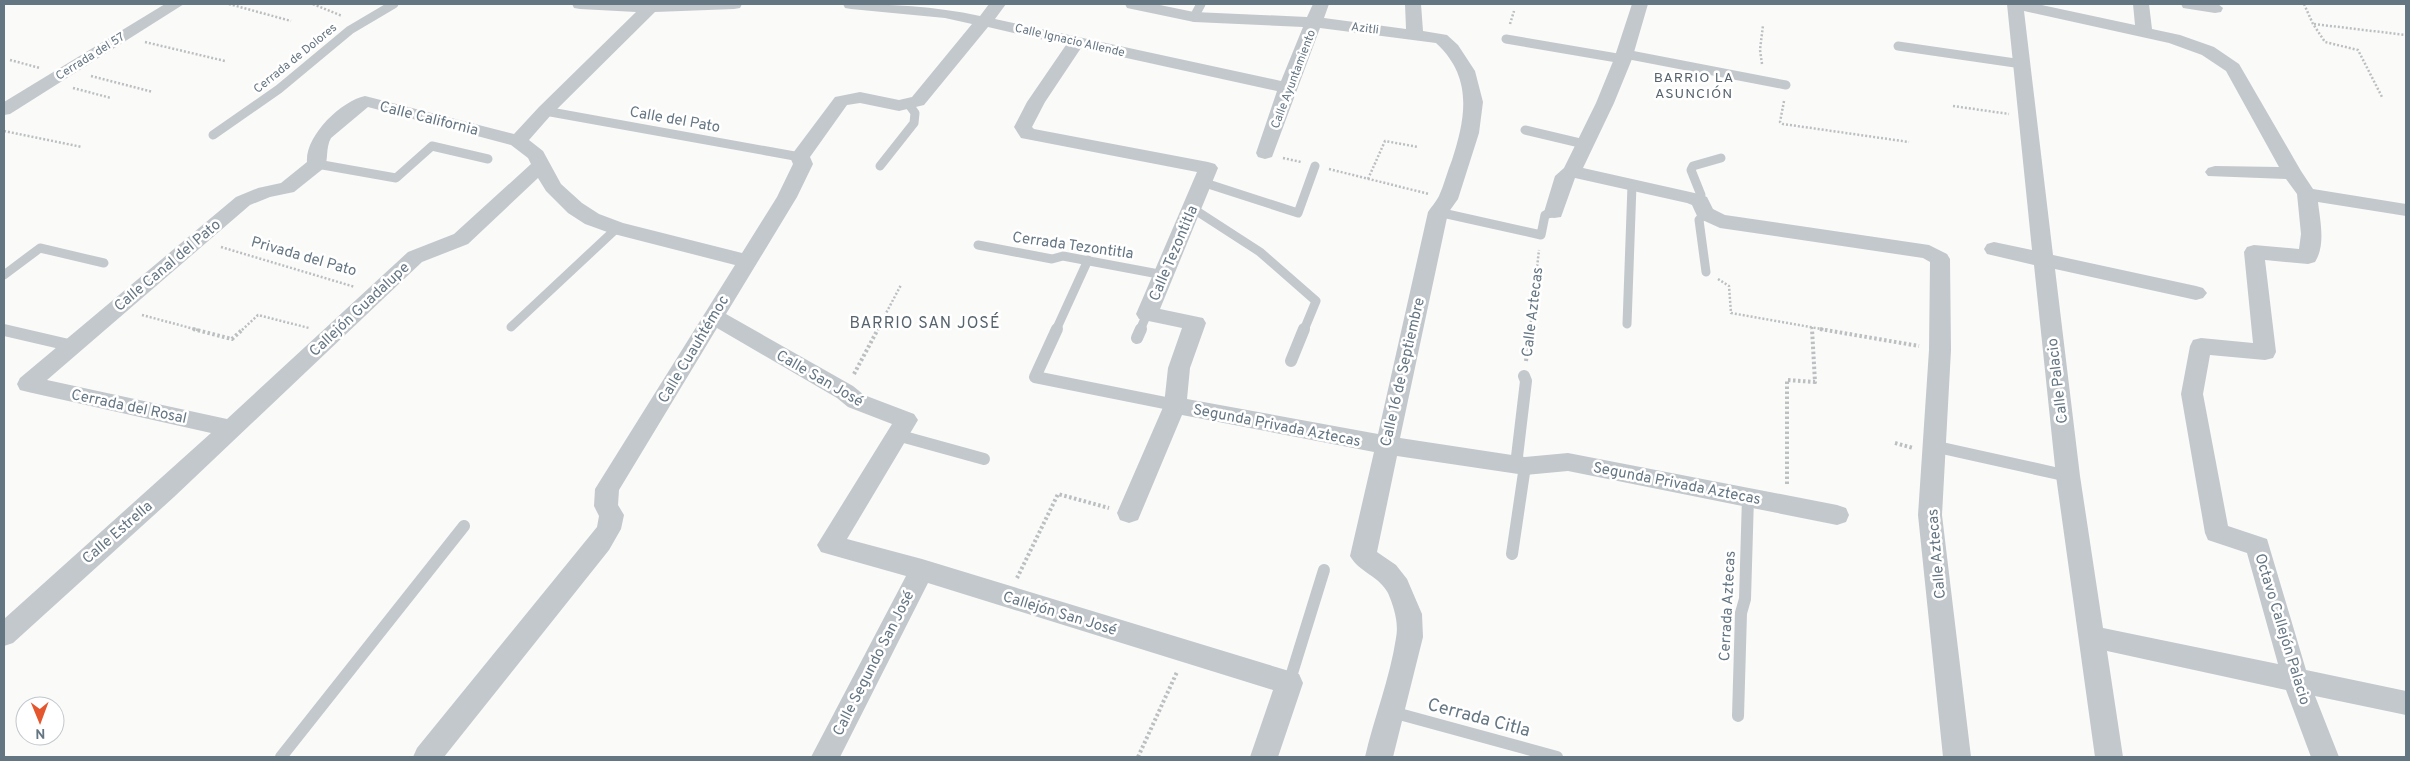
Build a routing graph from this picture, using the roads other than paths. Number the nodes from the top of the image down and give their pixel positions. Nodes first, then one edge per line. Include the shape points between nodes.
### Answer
1 (176, 4) edge
2 (394, 4) edge
3 (580, 4) edge
4 (734, 4) edge
5 (851, 4) edge
6 (998, 4) edge
7 (1133, 4) edge
8 (1321, 4) edge
9 (1413, 4) edge
10 (1640, 4) edge
11 (2015, 4) edge
12 (2141, 4) edge
13 (2189, 4) edge
14 (612, 6) edge
15 (650, 8) junction
16 (2216, 8) dead end
17 (1198, 10) edge
18 (983, 21) junction
19 (1315, 22) junction
20 (2144, 32) junction
21 (1415, 35) junction
22 (1506, 39) dead end
23 (1077, 42) junction
24 (1898, 46) dead end
25 (1624, 56) junction
26 (2022, 64) junction
27 (1786, 86) road end
28 (1287, 88) junction
29 (910, 106) junction
30 (4, 110) edge
31 (545, 111) junction
32 (1526, 130) dead end
33 (213, 135) dead end
34 (518, 141) junction
35 (1584, 144) junction
36 (1265, 154) road end
37 (800, 157) junction
38 (1721, 158) dead end
39 (488, 159) dead end
40 (317, 164) junction
41 (541, 164) junction
42 (880, 166) dead end
43 (1315, 166) road end
44 (1572, 171) junction
45 (2215, 172) dead end
46 (2292, 173) junction
47 (1202, 182) junction
48 (1632, 185) junction
49 (2307, 194) junction
50 (1443, 205) junction
51 (1702, 207) junction
52 (1192, 208) junction
53 (2406, 210) edge
54 (1554, 212) joint
55 (617, 228) junction
56 (978, 246) dead end
57 (1994, 249) dead end
58 (1088, 260) junction
59 (2043, 260) junction
60 (747, 261) junction
61 (104, 263) dead end
62 (1706, 272) road end
63 (4, 275) edge
64 (1164, 275) junction
65 (2196, 293) dead end
66 (1147, 314) junction
67 (713, 316) junction
68 (1627, 324) dead end
69 (511, 327) dead end
70 (4, 330) edge
71 (1137, 338) dead end
72 (73, 346) junction
73 (1291, 361) dead end
74 (1524, 376) road end
75 (28, 384) joint
76 (1175, 405) junction
77 (230, 428) junction
78 (897, 435) junction
79 (1386, 446) junction
80 (1933, 446) junction
81 (984, 459) dead end
82 (1520, 465) junction
83 (2068, 476) junction
84 (1748, 497) junction
85 (1129, 513) road end
86 (1838, 515) dead end
87 (464, 526) dead end
88 (830, 544) joint
89 (1512, 554) dead end
90 (922, 570) junction
91 (1324, 570) dead end
92 (4, 635) edge
93 (2093, 637) junction
94 (2296, 681) junction
95 (1289, 683) junction
96 (2406, 703) edge
97 (1392, 712) junction
98 (1738, 716) dead end
99 (1271, 756) edge
100 (281, 757) edge
101 (427, 757) edge
102 (825, 757) edge
103 (1379, 757) edge
104 (1557, 757) edge
105 (1957, 757) edge
106 (2109, 757) edge
107 (2325, 757) edge

1 - 30 street, Cerrada del 57
2 - 33 lane, Cerrada de Dolores via 359,23 279,89
3 - 14 street
4 - 15 street
5 - 18 street, Calle Ignacio Allende via 893,6
6 - 18 street
7 - 17 street, Azitli
8 - 19 street, Calle Ayuntamiento
9 - 21 street
10 - 25 street
11 - 20 street
11 - 26 street, Calle Palacio
12 - 20 street
13 - 16 street
14 - 15 street
15 - 31 street
17 - 19 street, Azitli
18 - 23 street, Calle Ignacio Allende
18 - 29 street via 918,101
19 - 21 street, Azitli
19 - 28 street, Calle Ayuntamiento
20 - 46 street via 2208,51 2233,68
21 - 50 street, Calle 16 de Septiembre via 1441,39 1452,49 1466,71 1474,102 1470,133
22 - 25 lane
23 - 28 street, Calle Ignacio Allende
23 - 47 street via 1036,102 1024,131 1208,168
24 - 26 lane
25 - 27 lane
25 - 35 street
26 - 59 street, Calle Palacio
28 - 36 street, Calle Ayuntamiento
29 - 37 street, Calle Cuauhtémoc via 847,98 841,101
29 - 42 lane via 915,113 914,123
31 - 34 street
31 - 37 lane, Calle del Pato
32 - 35 lane
34 - 40 street, Calle California via 364,101 318,142 314,155
34 - 41 street via 536,155
35 - 44 street
37 - 60 street, Calle Cuauhtémoc via 803,164 787,197
38 - 51 lane via 1693,166 1690,170 1701,195
39 - 40 lane via 432,146 396,178
40 - 72 street, Calle Canal del Pato via 287,188 243,201
41 - 55 street via 553,187 575,208 592,219
41 - 77 street, Callejón Guadalupe via 461,239 415,257
43 - 47 lane via 1298,213
44 - 48 street, Calle Aztecas
44 - 54 street via 1565,176
45 - 46 street
46 - 49 street
47 - 52 street, Calle Tezontitla
48 - 51 street, Calle Aztecas
48 - 68 lane
49 - 53 street
49 - 94 street, Octavo Callejón Palacio via 2308,257 2254,252 2265,352 2201,346 2192,394 2218,533 2258,546
50 - 54 lane via 1541,235 1545,215
50 - 79 street, Calle 16 de Septiembre
51 - 62 lane via 1698,220
51 - 80 street, Calle Aztecas via 1720,221 1928,252 1940,259 1940,350
52 - 64 street, Calle Tezontitla
52 - 73 lane via 1260,252 1316,301
55 - 60 street
55 - 69 lane
56 - 58 lane, Cerrada Tezontitla via 1052,259 1063,256
57 - 59 street
58 - 64 lane, Cerrada Tezontitla
58 - 76 lane, Segunda Privada Aztecas via 1035,377
59 - 65 street
59 - 83 street, Calle Palacio
60 - 67 street, Calle Cuauhtémoc
61 - 63 lane via 40,248
64 - 66 street, Calle Tezontitla
66 - 71 lane
66 - 76 street, Calle Tezontitla via 1195,323 1179,368
67 - 78 street, Calle San José via 856,401 906,420
67 - 101 street, Calle Cuauhtémoc via 607,489 606,506 612,515 609,529 600,543
70 - 72 lane
72 - 75 street, Calle Canal del Pato
74 - 82 lane, Calle Aztecas
75 - 77 street, Cerrada del Rosal
76 - 79 street, Segunda Privada Aztecas
76 - 85 street, Calle Tezontitla
77 - 92 street, Calle Estrella
78 - 81 lane
78 - 88 street, Calle San José
79 - 82 street, Segunda Privada Aztecas
79 - 97 street, Calle 16 de Septiembre via 1363,556 1387,572 1398,587 1409,614 1410,636
80 - 83 lane
80 - 105 street, Calle Aztecas via 1930,515
82 - 84 street, Segunda Privada Aztecas via 1568,462
82 - 89 lane, Calle Aztecas
83 - 93 street, Calle Palacio
84 - 86 street, Segunda Privada Aztecas
84 - 98 lane, Cerrada Aztecas
87 - 100 lane
88 - 90 street, Callejón San José
90 - 95 street, Callejón San José
90 - 102 street, Calle Segundo San José
91 - 95 lane
93 - 94 street
93 - 106 street, Calle Palacio
94 - 96 street
94 - 107 street, Octavo Callejón Palacio
95 - 99 street
97 - 103 street, Calle 16 de Septiembre
97 - 104 lane, Cerrada Citla

